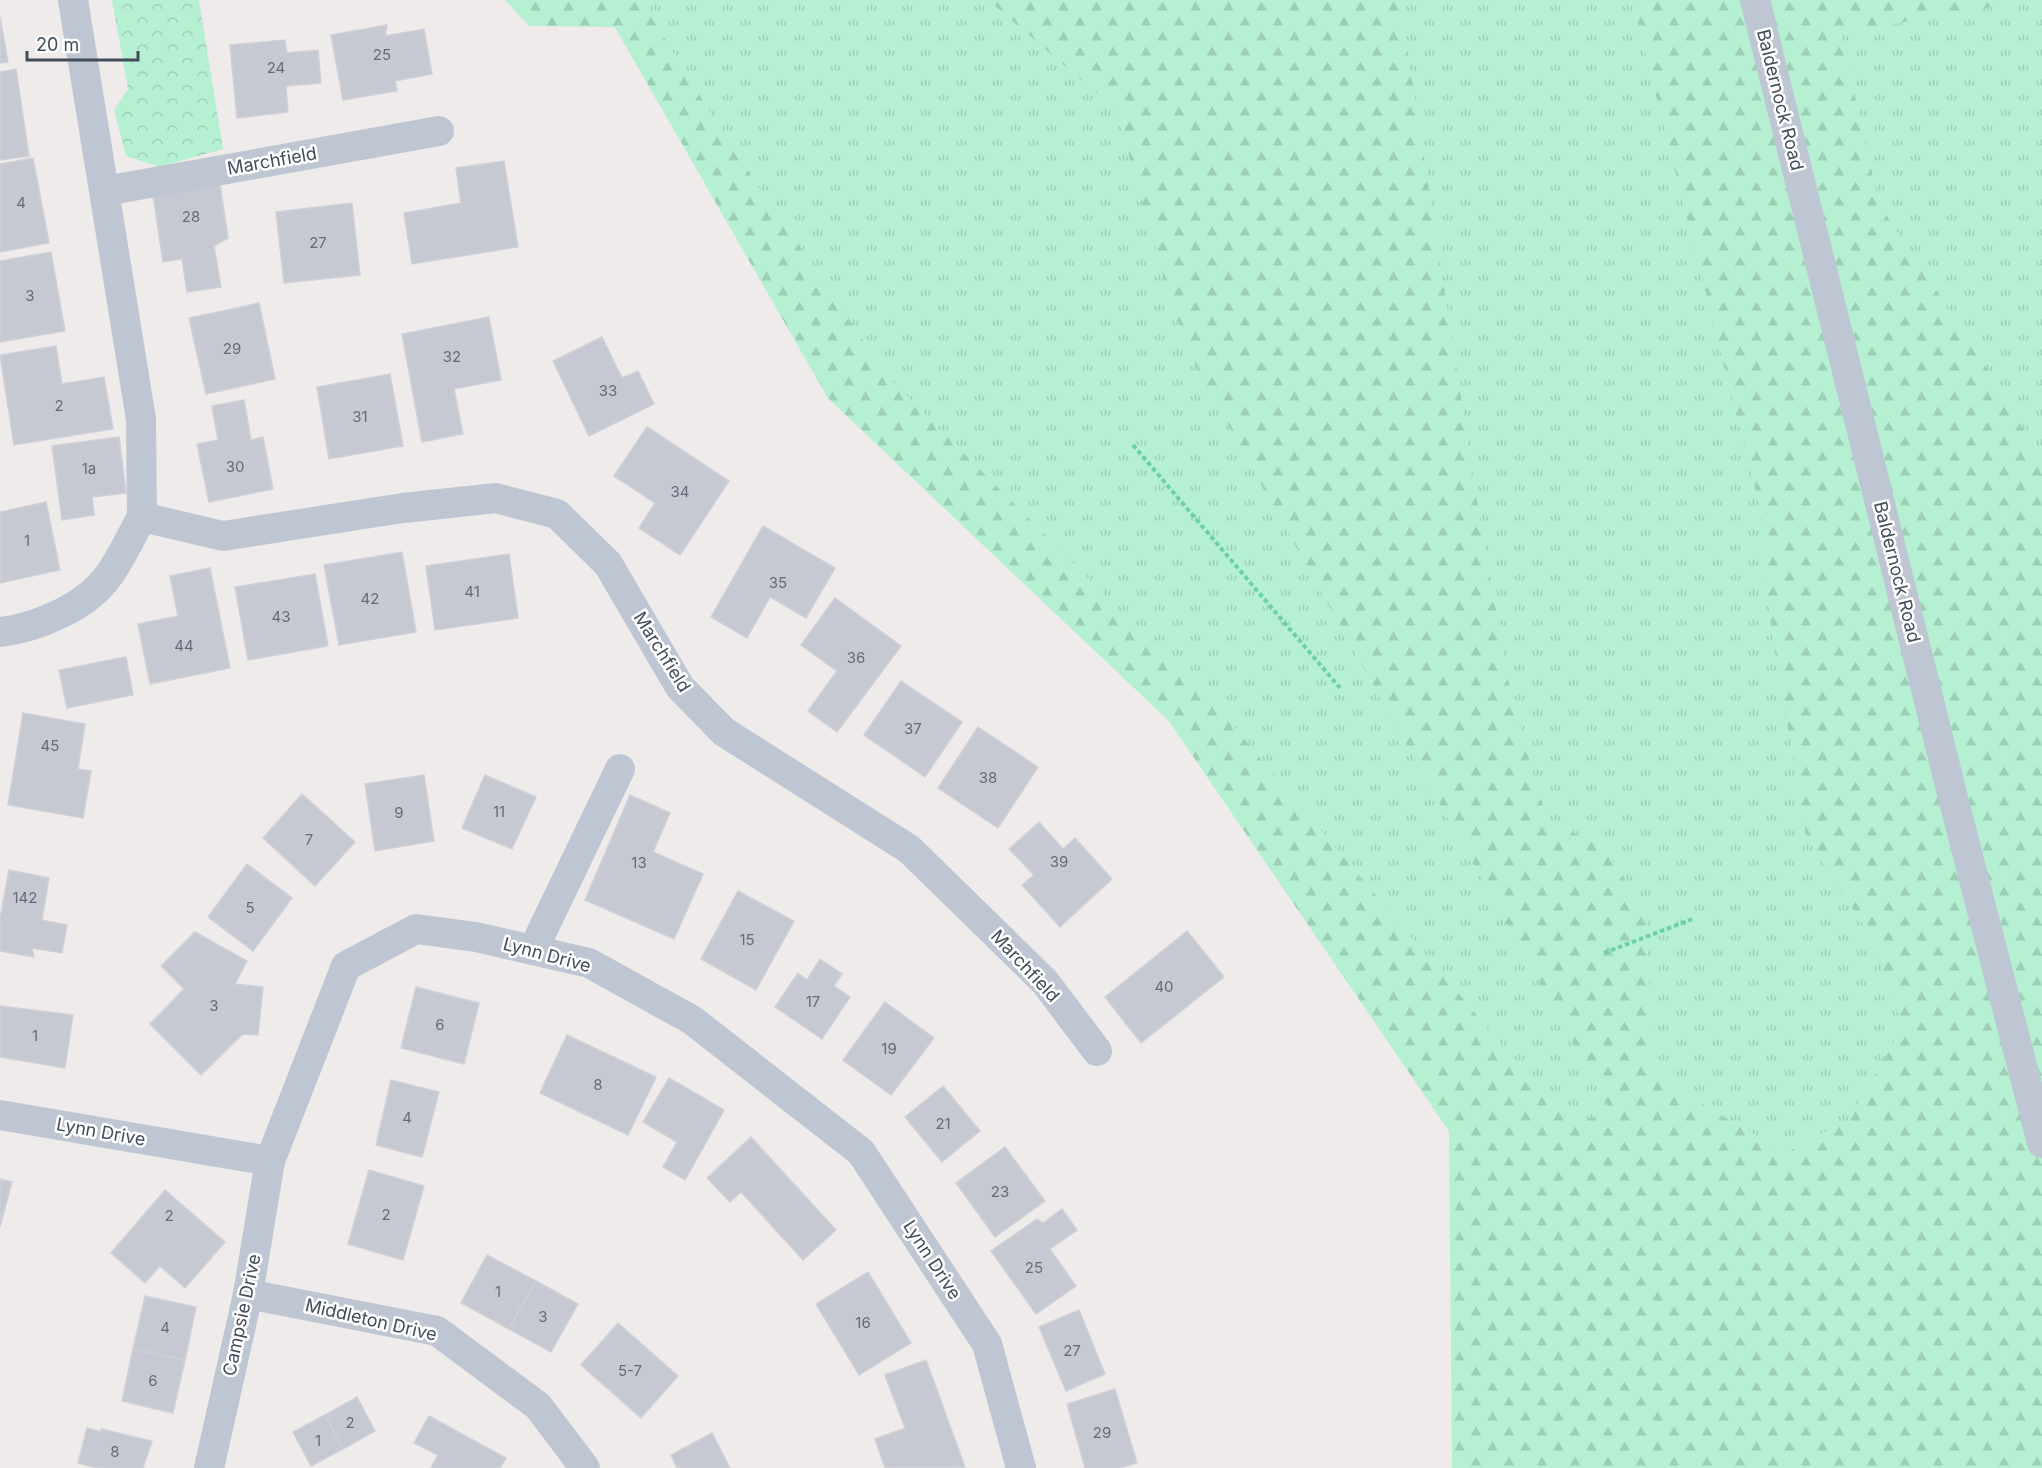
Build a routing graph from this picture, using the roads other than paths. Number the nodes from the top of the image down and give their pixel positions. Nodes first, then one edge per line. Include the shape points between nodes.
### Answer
1 (73, 0) edge
2 (1755, 0) edge
3 (439, 131) dead end
4 (105, 191) junction
5 (142, 518) junction
6 (0, 632) edge
7 (620, 769) dead end
8 (533, 950) junction
9 (1097, 1051) dead end
10 (0, 1115) edge
11 (2042, 1143) edge
12 (270, 1161) junction
13 (248, 1294) junction
14 (209, 1468) edge
15 (585, 1468) edge
16 (1021, 1468) edge

1 - 4 street
2 - 11 street, Baldernock Road
3 - 4 street, Marchfield
4 - 5 street via 141,419
5 - 6 street via 108,576 68,611 18,630
5 - 9 street, Marchfield via 224,536 496,498 557,514 608,564 680,687 724,732 909,849 1045,982
7 - 8 street
8 - 12 street, Lynn Drive via 416,929 346,966
8 - 16 street, Lynn Drive via 589,963 692,1020 861,1152 987,1344
10 - 12 street, Lynn Drive
12 - 13 street, Campsie Drive
13 - 14 street, Campsie Drive
13 - 15 street, Middleton Drive via 437,1331 538,1406

